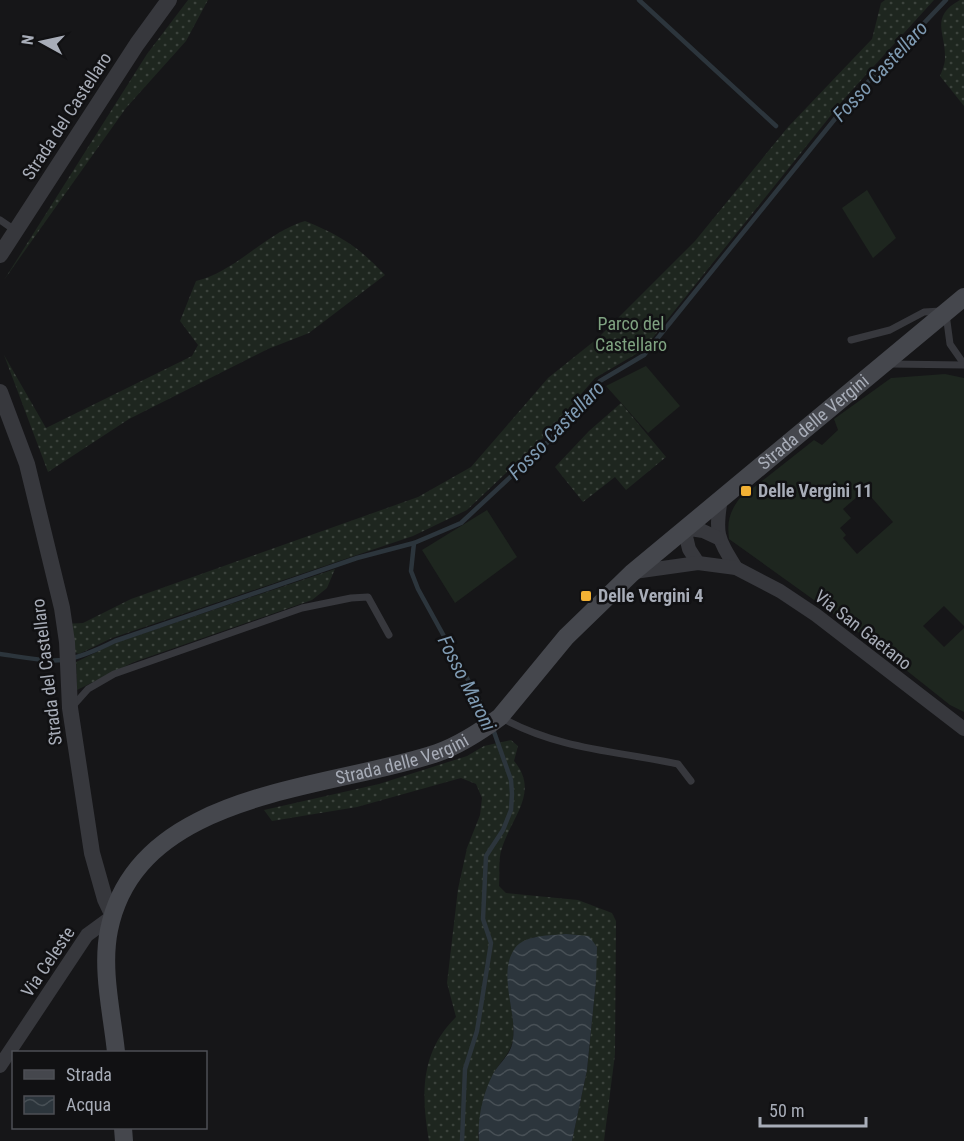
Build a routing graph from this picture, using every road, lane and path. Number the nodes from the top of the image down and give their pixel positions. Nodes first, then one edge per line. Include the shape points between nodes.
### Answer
1 (169, 0) edge
2 (0, 220) edge
3 (16, 231) junction
4 (0, 255) edge
5 (955, 307) edge
6 (851, 340) dead end
7 (882, 364) junction
8 (964, 365) edge
9 (0, 392) edge
10 (721, 498) junction
11 (684, 528) junction
12 (718, 538) junction
13 (698, 563) junction
14 (736, 568) junction
15 (632, 573) junction
16 (389, 635) dead end
17 (70, 708) junction
18 (500, 717) junction
19 (964, 729) edge
20 (691, 781) dead end
21 (113, 916) junction
22 (116, 1051) edge
23 (0, 1066) edge

1 - 3 street, Strada del Castellaro
2 - 3 lane
3 - 4 street, Strada del Castellaro
5 - 6 lane via 924,312 890,330
5 - 7 main road, Strada delle Vergini
5 - 8 lane via 950,344
7 - 8 lane
7 - 10 main road, Strada delle Vergini
9 - 17 street, Strada del Castellaro via 27,465 62,608
10 - 11 main road, Strada delle Vergini
10 - 12 street
11 - 12 street
11 - 13 street via 689,549
11 - 15 main road, Strada delle Vergini
12 - 14 street
13 - 14 street, Via San Gaetano
13 - 15 street, Via San Gaetano
14 - 19 street, Via San Gaetano via 816,615
15 - 18 main road, Strada delle Vergini via 566,637
16 - 17 lane via 368,597 326,602 114,674 88,689
17 - 21 street, Strada del Castellaro via 92,854
18 - 20 lane via 534,734 575,747 678,764
18 - 21 main road, Strada delle Vergini via 439,752 233,805 186,825 156,848 134,873 119,896
21 - 22 main road, Strada delle Vergini via 107,956
21 - 23 street, Via Celeste via 87,935

